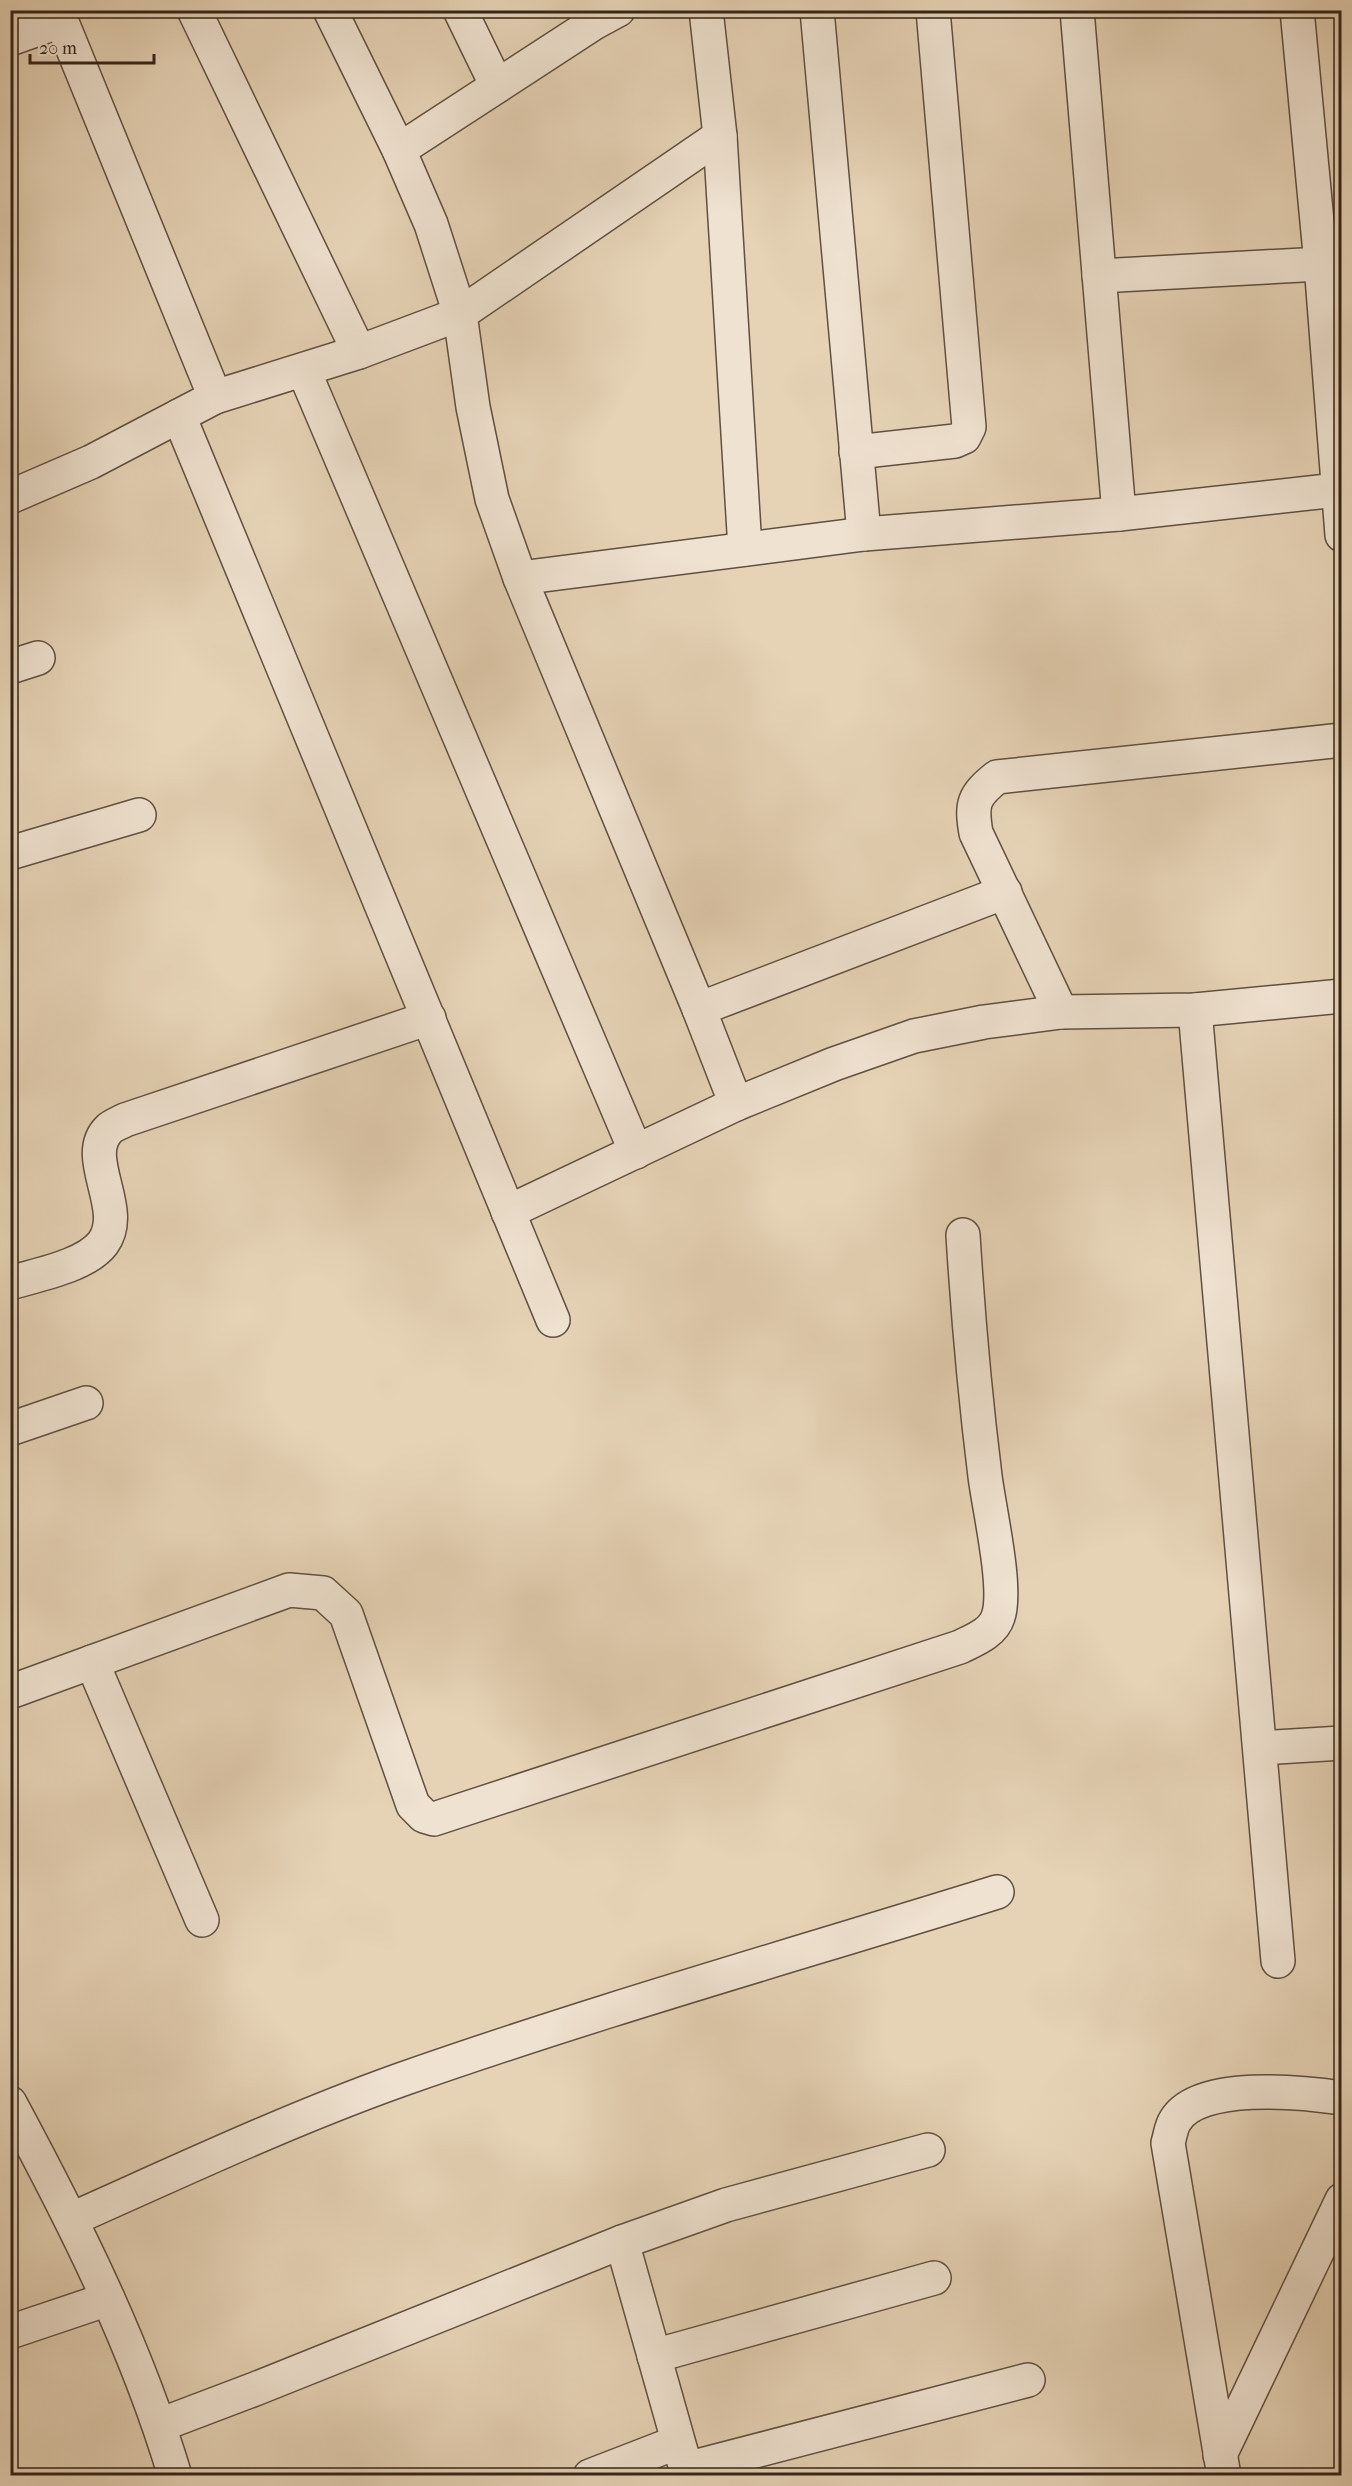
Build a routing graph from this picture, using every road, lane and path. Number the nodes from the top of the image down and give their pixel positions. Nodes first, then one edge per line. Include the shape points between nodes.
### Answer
1 (194, 10) edge
2 (330, 10) edge
3 (460, 10) edge
4 (618, 10) edge
5 (706, 10) edge
6 (816, 10) edge
7 (933, 10) edge
8 (1077, 10) edge
9 (1297, 10) edge
10 (59, 16) edge
11 (10, 39) edge
12 (497, 86) junction
13 (720, 136) junction
14 (399, 150) junction
15 (1321, 264) junction
16 (1099, 276) junction
17 (460, 314) junction
18 (359, 352) junction
19 (304, 371) junction
20 (215, 397) junction
21 (179, 416) junction
22 (856, 452) junction
23 (1337, 490) junction
24 (10, 497) edge
25 (1119, 514) junction
26 (864, 534) junction
27 (1341, 535) edge
28 (745, 549) junction
29 (520, 578) junction
30 (1341, 740) edge
31 (138, 815) dead end
32 (10, 853) edge
33 (1005, 892) junction
34 (1341, 996) edge
35 (699, 1009) junction
36 (1195, 1010) junction
37 (1061, 1012) junction
38 (429, 1018) junction
39 (736, 1104) junction
40 (636, 1152) junction
41 (508, 1212) junction
42 (963, 1235) dead end
43 (10, 1283) edge
44 (553, 1320) dead end
45 (86, 1403) dead end
46 (10, 1429) edge
47 (92, 1662) junction
48 (10, 1692) edge
49 (1341, 1743) edge
50 (1260, 1748) junction
51 (997, 1892) dead end
52 (202, 1920) dead end
53 (1278, 1961) dead end
54 (1341, 2098) edge
55 (10, 2103) edge
56 (928, 2150) dead end
57 (1341, 2200) edge
58 (72, 2219) junction
59 (622, 2242) junction
60 (934, 2278) dead end
61 (108, 2299) junction
62 (10, 2332) edge
63 (654, 2356) junction
64 (1028, 2380) dead end
65 (160, 2425) junction
66 (684, 2462) edge
67 (1220, 2470) edge
68 (175, 2475) edge
69 (590, 2475) edge

1 - 18 street
2 - 14 street
3 - 12 street
4 - 12 street
5 - 13 street
6 - 22 street
7 - 22 street via 969,427 955,441
8 - 16 street
9 - 15 street
10 - 11 street
10 - 20 street
12 - 14 street
13 - 17 street
13 - 28 street
14 - 17 street via 431,224
15 - 16 street
15 - 23 street
16 - 25 street
17 - 18 street
17 - 29 street via 473,407 492,499
18 - 19 street
19 - 20 street
19 - 40 street
20 - 21 street
21 - 24 street via 91,462
21 - 38 street
22 - 26 street
23 - 25 street
23 - 27 street
25 - 26 street
26 - 28 street
28 - 29 street
29 - 35 street
30 - 33 street via 997,777 981,789 972,811 976,833
31 - 32 street
33 - 35 street
33 - 37 street
34 - 36 street
35 - 39 street
36 - 37 street
36 - 50 street
37 - 39 street via 914,1036
38 - 41 street
38 - 43 street via 109,1128 99,1155 110,1206 110,1226 102,1244 80,1261
39 - 40 street
40 - 41 street
41 - 44 street
42 - 47 street via 971,1351 1002,1591 998,1618 984,1635 960,1647 434,1819 424,1816 413,1805 346,1614 323,1593 289,1590
45 - 46 street
47 - 48 street
47 - 52 street
49 - 50 street
50 - 53 street
51 - 58 street via 398,2081 234,2147
54 - 67 street via 1298,2092 1225,2094 1198,2101 1175,2121 1168,2143
55 - 58 street
56 - 59 street via 726,2205
57 - 67 street
58 - 61 street
59 - 63 street
59 - 65 street
60 - 63 street
61 - 62 street
61 - 65 street
63 - 66 street
64 - 66 street
65 - 68 street
66 - 69 street

